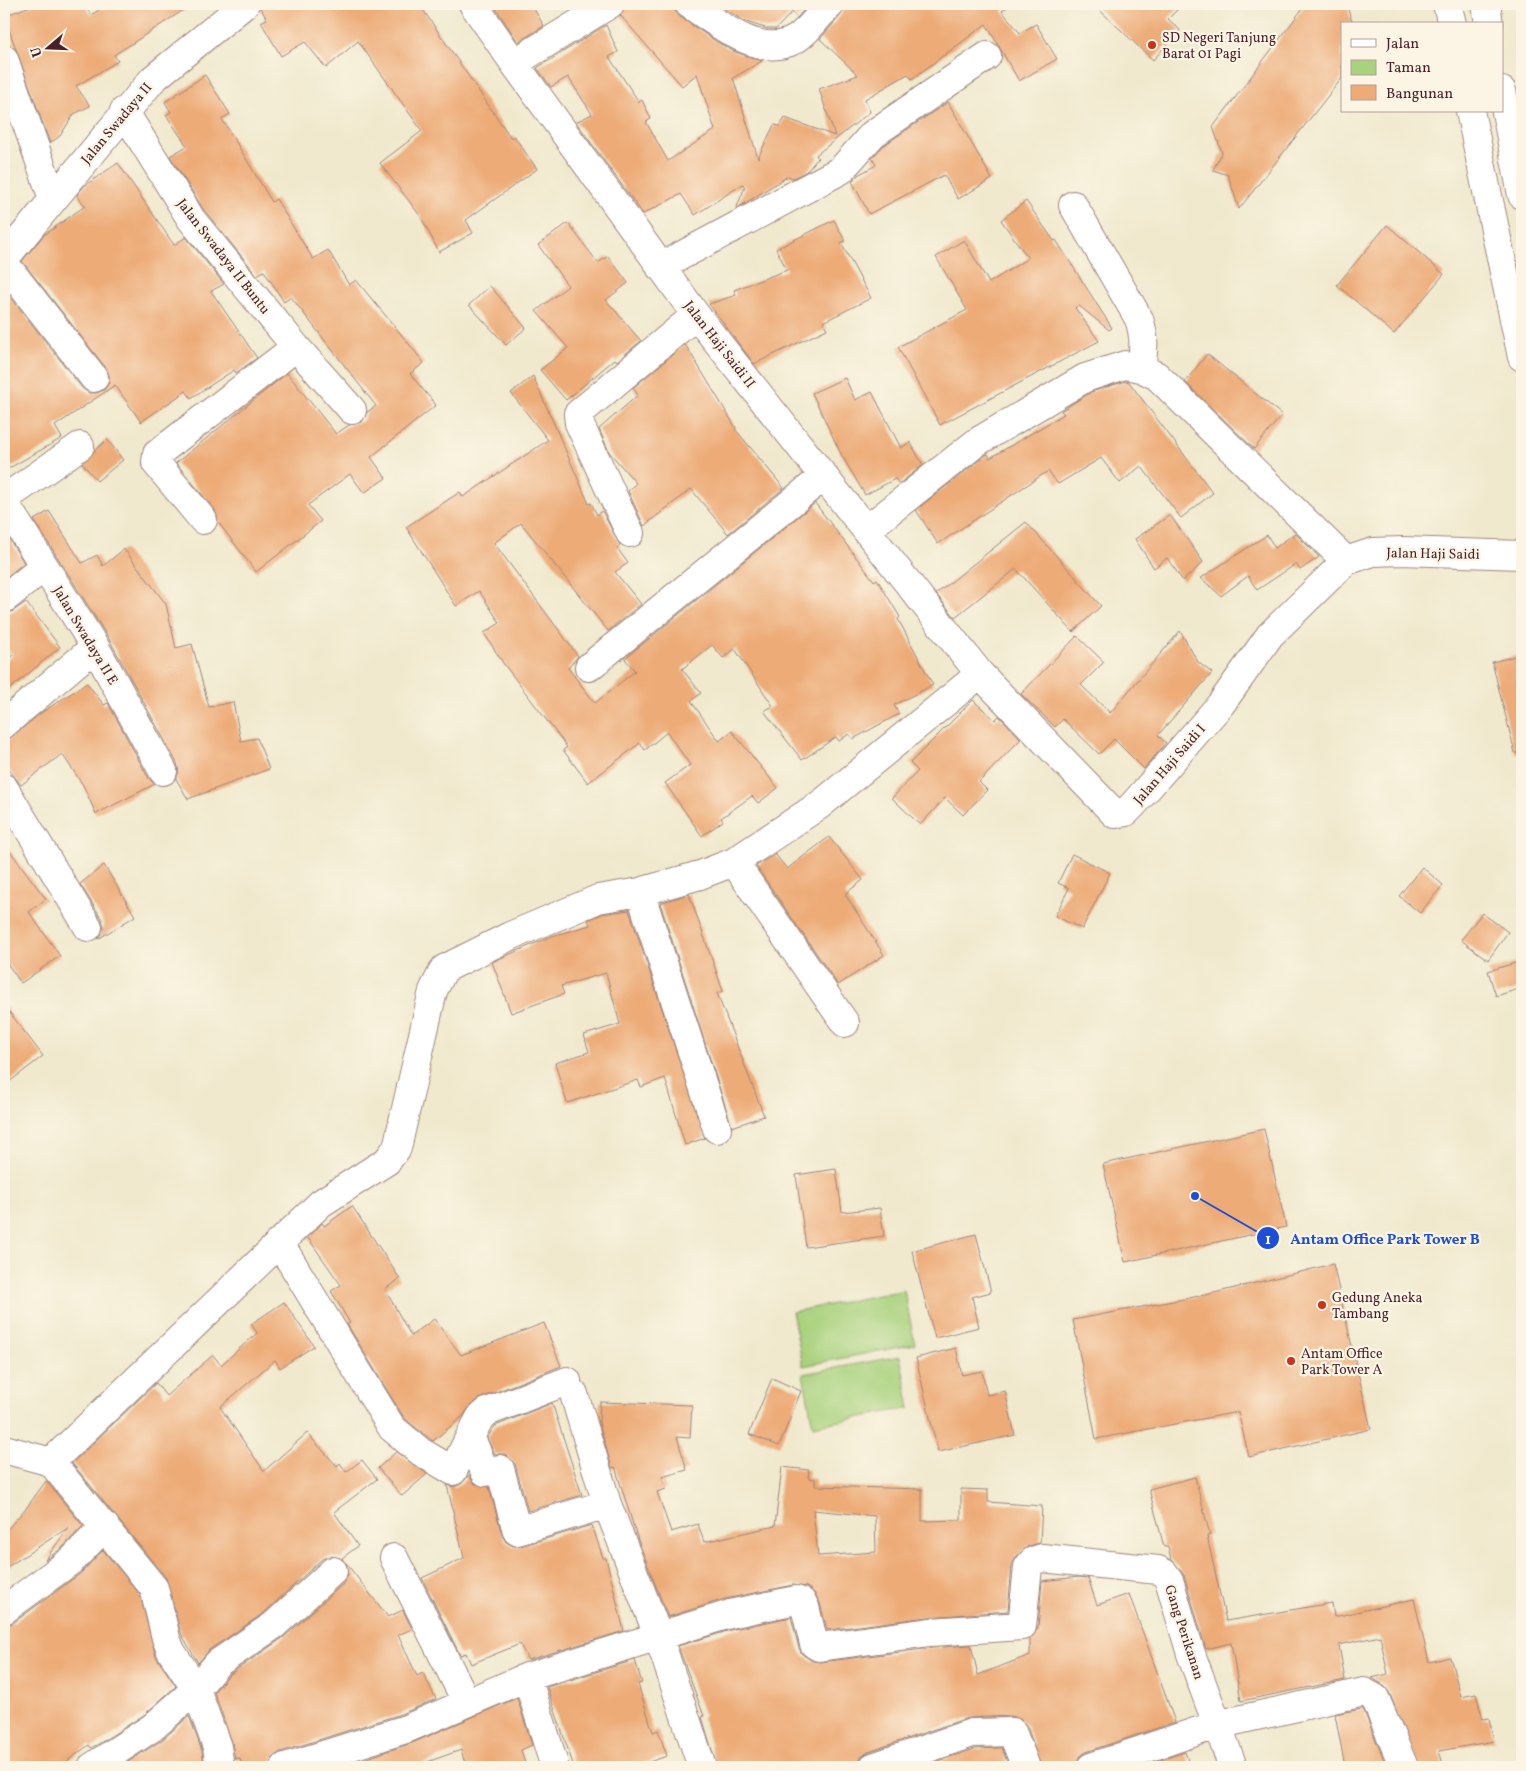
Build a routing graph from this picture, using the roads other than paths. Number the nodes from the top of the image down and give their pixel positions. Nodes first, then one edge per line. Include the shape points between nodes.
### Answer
1 (473, 4) edge
2 (610, 4) edge
3 (689, 4) edge
4 (830, 4) edge
5 (1447, 4) edge
6 (1486, 4) edge
7 (232, 8) edge
8 (1452, 22) edge
9 (1490, 22) edge
10 (987, 56) dead end
11 (4, 59) edge
12 (514, 63) junction
13 (1504, 100) edge
14 (124, 111) junction
15 (1470, 112) edge
16 (1522, 195) edge
17 (53, 199) junction
18 (1073, 205) dead end
19 (4, 258) edge
20 (4, 263) edge
21 (660, 267) junction
22 (696, 315) junction
23 (296, 347) junction
24 (1522, 357) edge
25 (1141, 368) junction
26 (94, 378) dead end
27 (352, 410) dead end
28 (80, 446) dead end
29 (824, 476) junction
30 (4, 500) edge
31 (203, 520) dead end
32 (866, 530) junction
33 (630, 533) dead end
34 (1522, 555) edge
35 (1346, 561) junction
36 (44, 567) junction
37 (4, 599) edge
38 (95, 647) junction
39 (589, 667) dead end
40 (980, 674) junction
41 (4, 724) edge
42 (163, 771) dead end
43 (4, 788) edge
44 (734, 862) junction
45 (640, 892) junction
46 (88, 927) dead end
47 (844, 1023) dead end
48 (717, 1129) dead end
49 (279, 1242) junction
50 (467, 1442) junction
51 (4, 1449) edge
52 (52, 1462) junction
53 (607, 1504) junction
54 (105, 1526) junction
55 (394, 1558) dead end
56 (333, 1571) dead end
57 (4, 1610) edge
58 (658, 1635) junction
59 (527, 1678) junction
60 (196, 1689) junction
61 (467, 1703) junction
62 (1216, 1725) junction
63 (553, 1761) dead end
64 (92, 1767) edge
65 (220, 1767) edge
66 (285, 1767) edge
67 (291, 1767) edge
68 (702, 1767) edge
69 (873, 1767) edge
70 (1026, 1767) edge
71 (1091, 1767) edge
72 (1233, 1767) edge
73 (1404, 1767) edge

1 - 12 main road, Jalan Haji Saidi II
2 - 12 main road
3 - 4 main road via 745,39 782,45 796,39
5 - 8 main road
6 - 9 main road
7 - 14 main road, Jalan Swadaya II
10 - 21 main road via 873,134 840,170
11 - 17 main road
12 - 21 main road, Jalan Haji Saidi II
13 - 16 main road
14 - 17 main road, Jalan Swadaya II
14 - 23 main road, Jalan Swadaya II Buntu via 191,219
15 - 24 main road
17 - 19 main road, Jalan Swadaya II
18 - 25 main road via 1139,319 1145,346
20 - 26 main road
21 - 22 main road, Jalan Haji Saidi II
22 - 29 main road, Jalan Haji Saidi II
22 - 33 main road via 578,414 579,423
23 - 27 main road, Jalan Swadaya II Buntu
23 - 31 main road via 156,454 156,464
25 - 32 main road via 1125,366 1085,378 977,442
25 - 35 main road via 1157,376
28 - 30 main road
29 - 32 main road, Jalan Haji Saidi II
29 - 39 main road
30 - 36 main road, Jalan Swadaya II E
32 - 40 main road, Jalan Haji Saidi II
34 - 35 main road, Jalan Haji Saidi via 1392,551 1373,552
35 - 40 main road, Jalan Haji Saidi I via 1270,635 1221,704 1133,805 1119,814 1111,811
36 - 37 main road
36 - 38 main road, Jalan Swadaya II E
38 - 41 main road
38 - 42 main road, Jalan Swadaya II E
40 - 44 main road via 821,804
43 - 46 main road
44 - 45 main road
44 - 47 main road
45 - 48 main road
45 - 49 main road via 598,899 510,936 444,969 433,992 397,1148 387,1161 321,1203
49 - 50 main road via 392,1428 453,1471
49 - 52 main road
50 - 53 main road via 474,1445 485,1472 500,1469 518,1531
50 - 53 main road via 487,1412 571,1387
51 - 52 main road
52 - 54 main road
53 - 58 main road
54 - 57 main road via 72,1560
54 - 60 main road via 154,1588 171,1651
55 - 61 main road
56 - 60 main road via 274,1625 218,1662
58 - 59 main road
58 - 62 main road, Gang Perikanan via 730,1614 796,1600 802,1602 813,1643 819,1647 930,1632 1022,1626 1028,1567 1033,1561 1042,1558 1158,1570 1169,1580
58 - 68 main road
59 - 61 main road
59 - 63 main road
60 - 64 main road via 153,1727
60 - 65 main road via 217,1747
61 - 67 main road via 406,1729
62 - 71 main road
62 - 72 main road, Gang Perikanan
62 - 73 main road via 1364,1692 1375,1698
66 - 67 main road
69 - 70 main road via 972,1733 1012,1732

